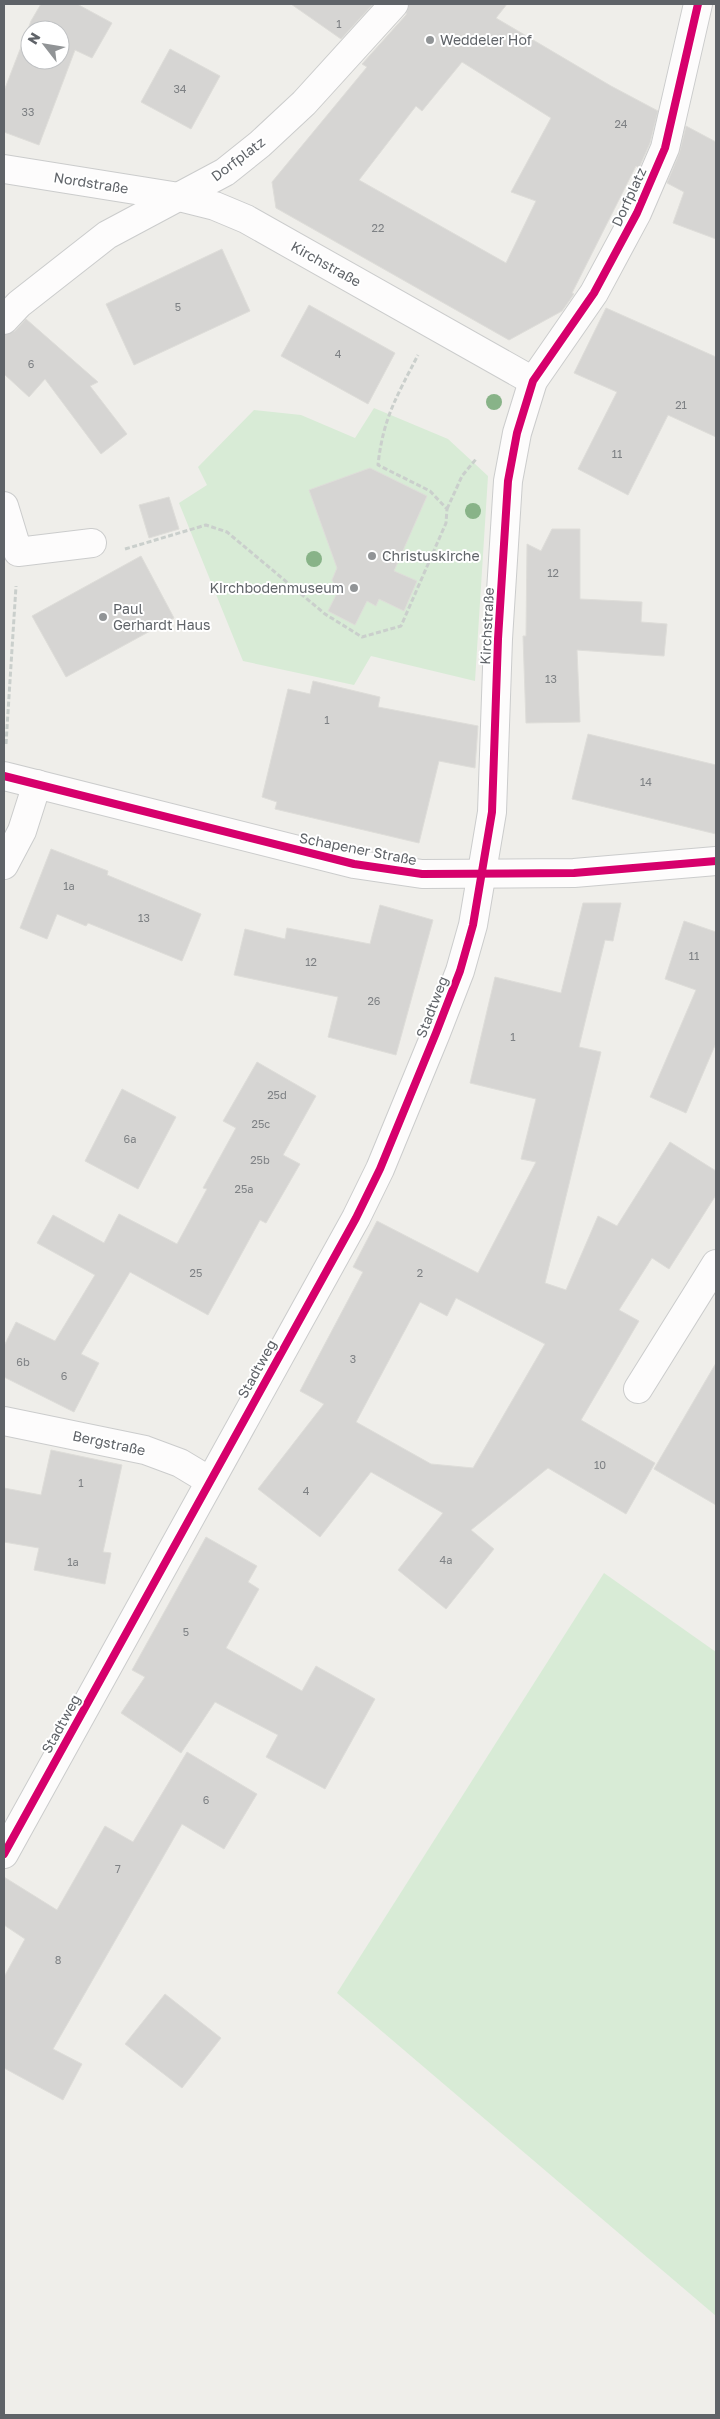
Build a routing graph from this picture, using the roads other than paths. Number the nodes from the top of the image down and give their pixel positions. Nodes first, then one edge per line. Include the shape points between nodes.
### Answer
1 (394, 4) edge
2 (698, 4) edge
3 (4, 169) edge
4 (179, 197) junction
5 (4, 320) edge
6 (533, 380) junction
7 (4, 506) edge
8 (92, 543) road end
9 (4, 776) edge
10 (37, 784) junction
11 (716, 862) edge
12 (4, 864) edge
13 (481, 875) junction
14 (716, 1264) edge
15 (638, 1389) dead end
16 (4, 1421) edge
17 (210, 1480) junction
18 (4, 1854) edge

1 - 4 street, Dorfplatz via 304,103 260,144 225,172
2 - 6 street, Dorfplatz via 665,148 638,213 594,293
3 - 4 street, Nordstraße
4 - 5 street via 107,235 19,304
4 - 6 street, Kirchstraße via 215,206 246,219
6 - 13 street, Kirchstraße via 517,434 508,481 492,812
7 - 8 street via 18,552
9 - 10 street, Schapener Straße
10 - 12 street via 22,831
10 - 13 street, Schapener Straße via 354,864 422,874
11 - 13 street, Schapener Straße via 574,873
13 - 17 street, Stadtweg via 473,925 460,971 380,1169
14 - 15 street
16 - 17 street, Bergstraße via 145,1450 180,1463
17 - 18 street, Stadtweg

